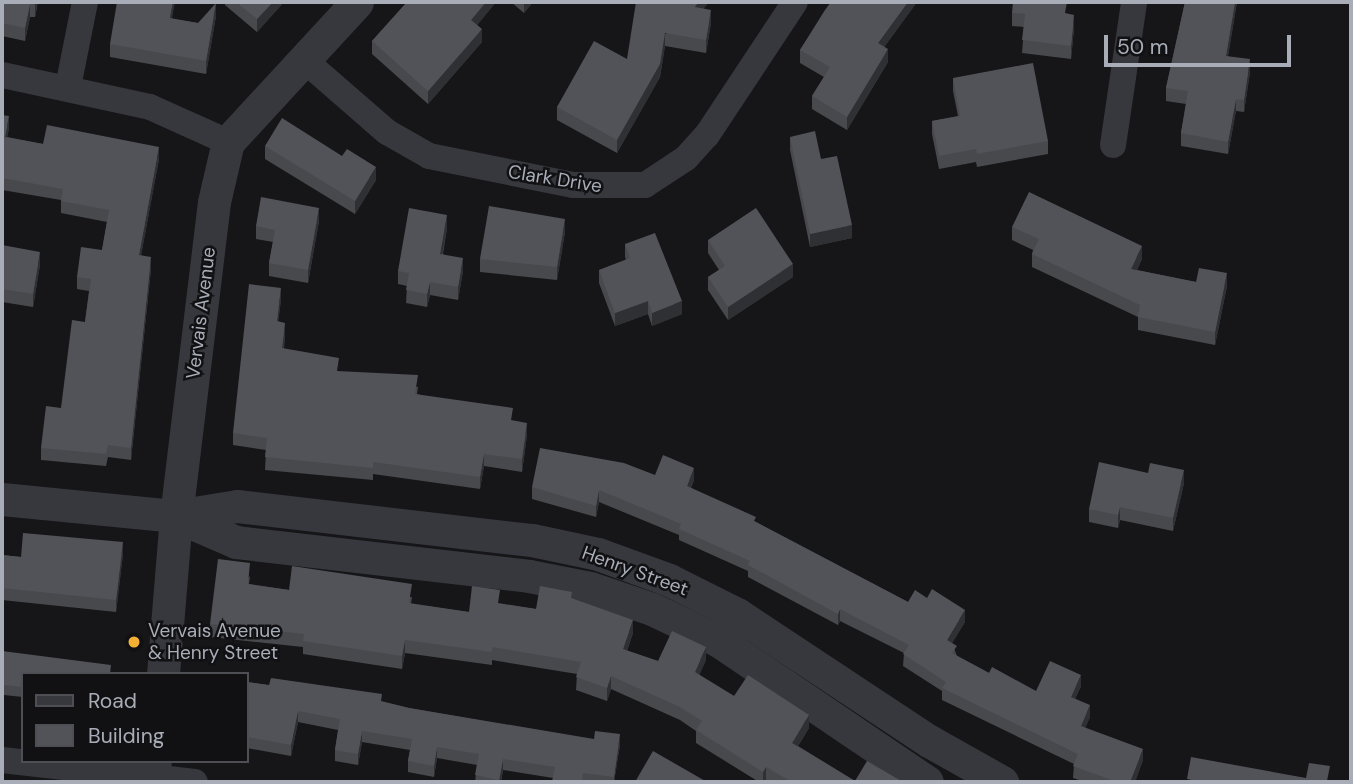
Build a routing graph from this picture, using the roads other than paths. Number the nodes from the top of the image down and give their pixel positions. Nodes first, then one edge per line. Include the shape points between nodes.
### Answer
1 (85, 2) edge
2 (357, 2) edge
3 (795, 2) edge
4 (1134, 2) edge
5 (303, 59) junction
6 (2, 75) edge
7 (68, 87) junction
8 (229, 142) junction
9 (1113, 145) dead end
10 (2, 499) edge
11 (176, 516) junction
12 (163, 672) edge
13 (2, 760) edge
14 (21, 762) edge
15 (37, 763) edge
16 (154, 773) edge
17 (195, 782) edge
18 (927, 782) edge
19 (1002, 782) edge

1 - 7 street
2 - 5 street, Vervais Avenue
3 - 5 street, Clark Drive via 686,158 645,184 616,188 573,185 429,156 387,132
4 - 9 street
5 - 8 street, Vervais Avenue
6 - 7 street
7 - 8 street via 150,107
8 - 11 street, Vervais Avenue via 214,202
10 - 11 street, Henry Street
11 - 12 street, Vervais Avenue
11 - 18 street, Henry Street via 236,542 530,576 590,588 652,608 719,641
11 - 19 street, Henry Street via 237,506 532,540 598,554 669,580 737,614 929,741
13 - 14 street
15 - 16 street
16 - 17 street

